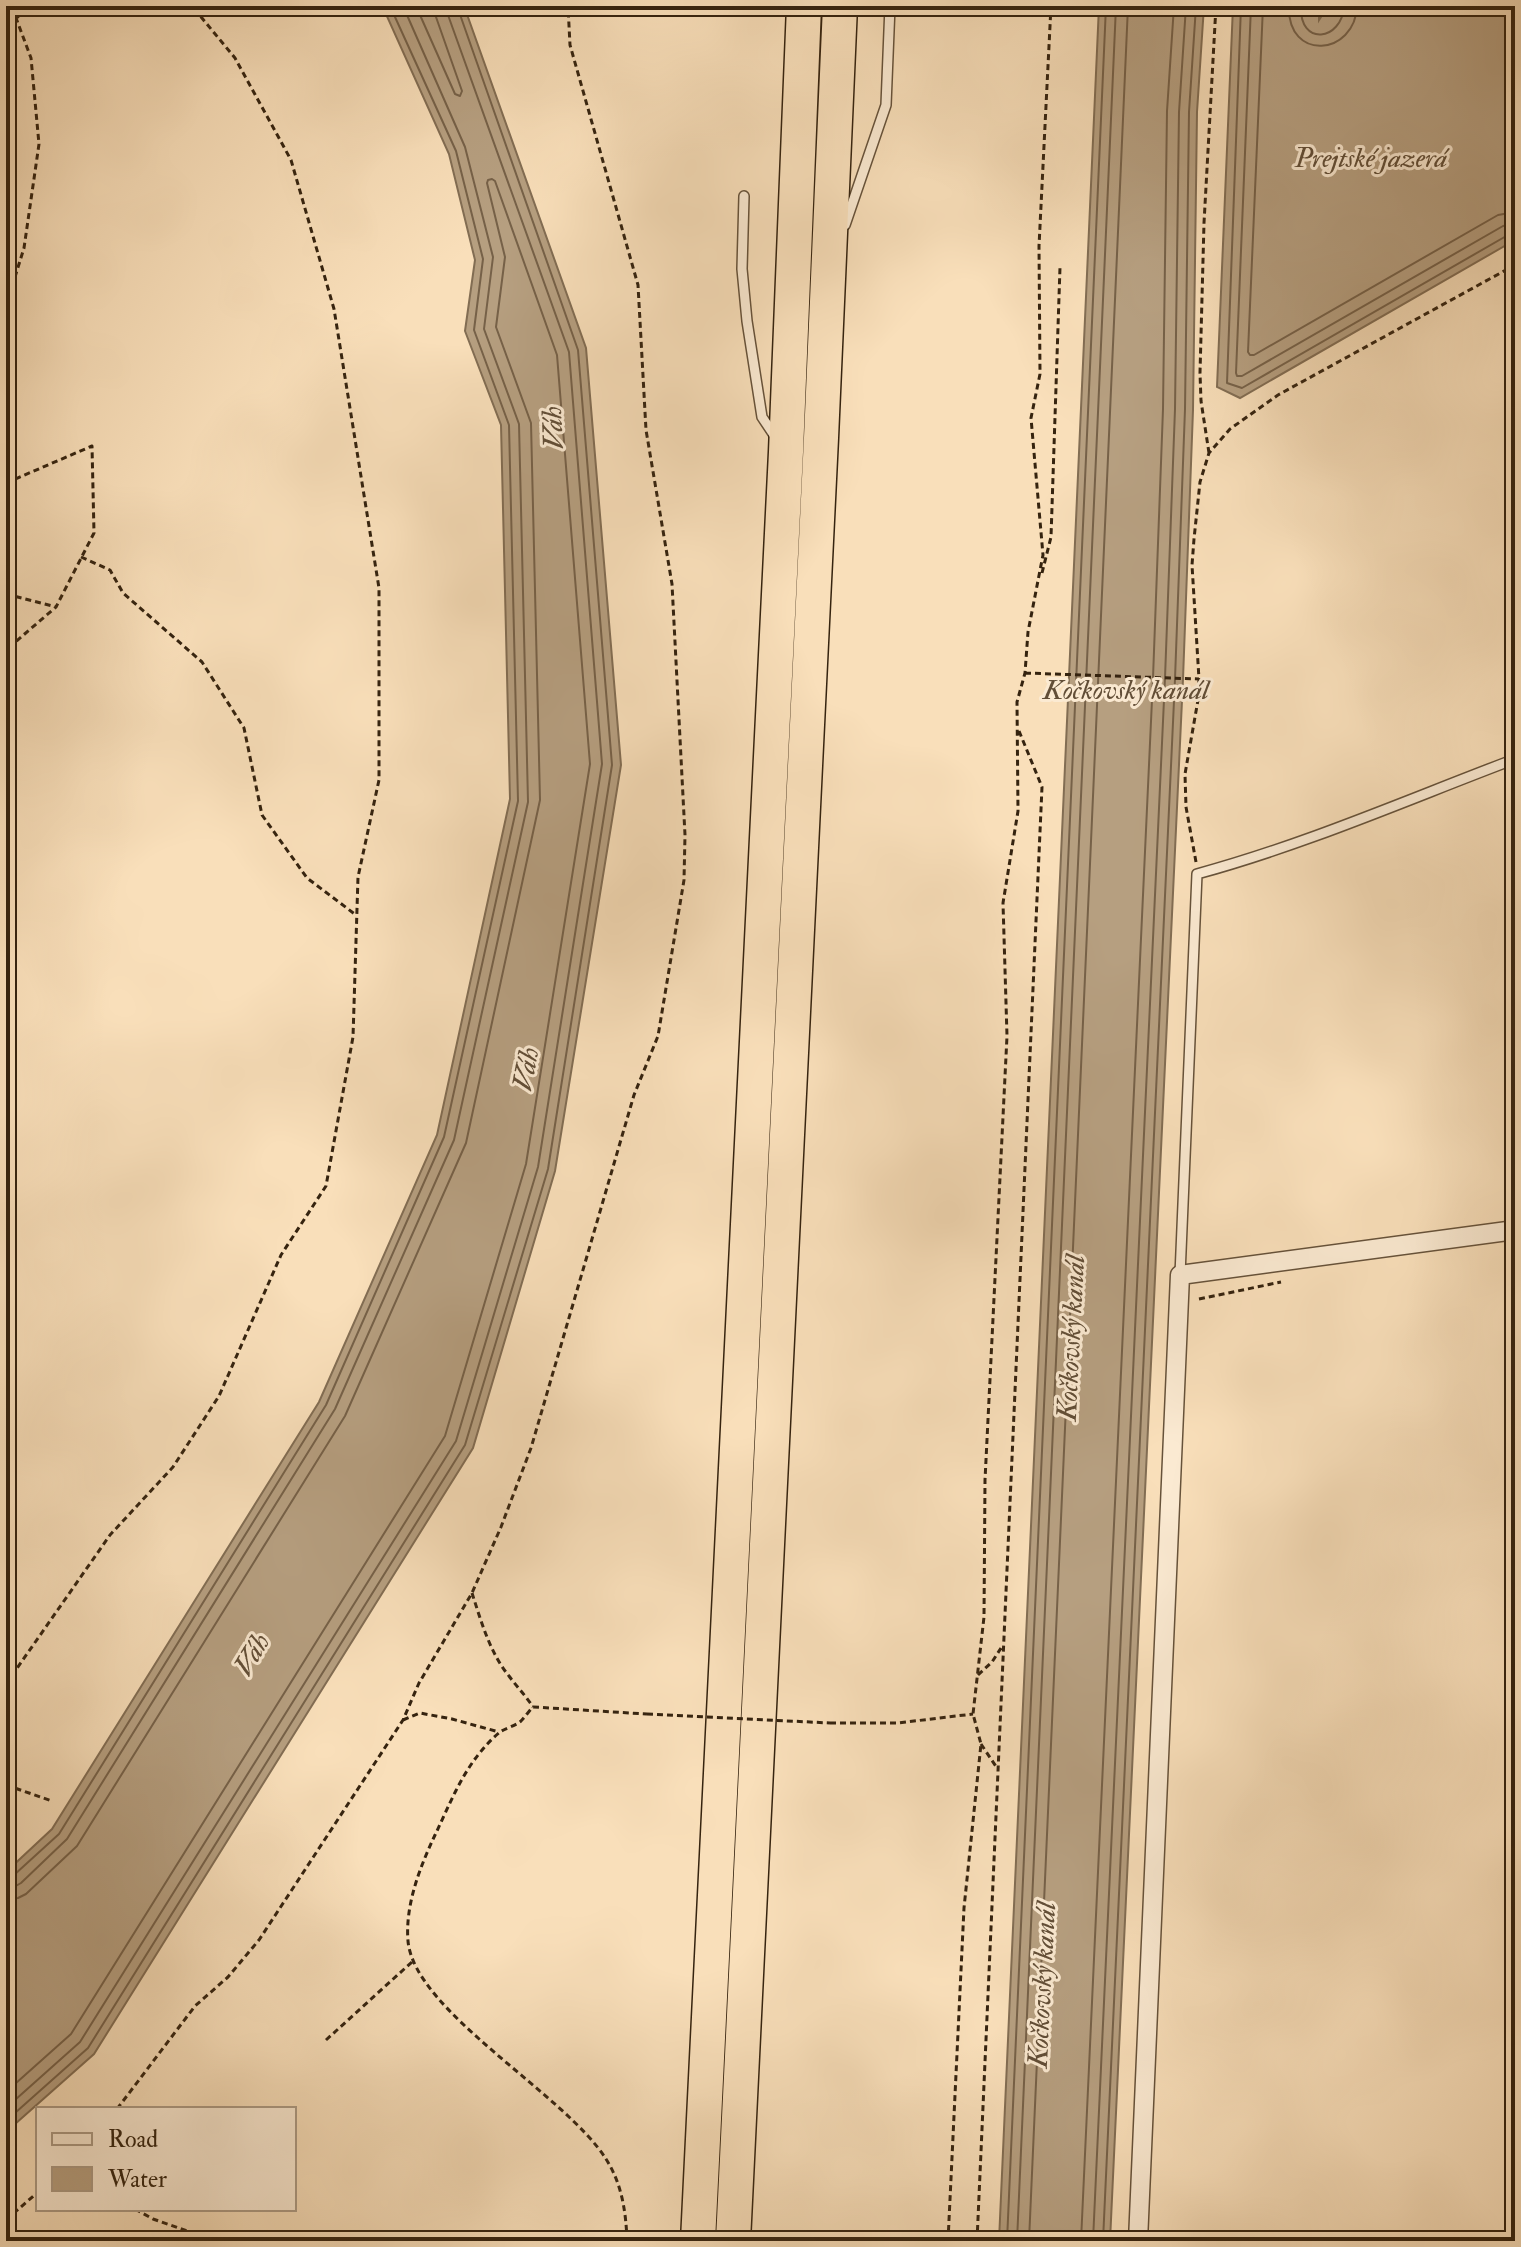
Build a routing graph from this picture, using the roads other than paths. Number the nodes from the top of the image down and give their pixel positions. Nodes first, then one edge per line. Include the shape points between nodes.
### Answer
1 (804, 6) edge
2 (840, 6) edge
3 (890, 6) edge
4 (744, 196) dead end
5 (829, 265) junction
6 (786, 452) junction
7 (1515, 759) edge
8 (1515, 1230) edge
9 (1180, 1275) junction
10 (698, 2241) edge
11 (733, 2241) edge
12 (1138, 2241) edge

1 - 6 highway
2 - 5 highway
3 - 5 lane via 886,105
4 - 6 lane via 742,269 762,417
5 - 11 highway
6 - 10 highway
7 - 9 lane via 1312,838 1197,874
8 - 9 street
9 - 12 street

